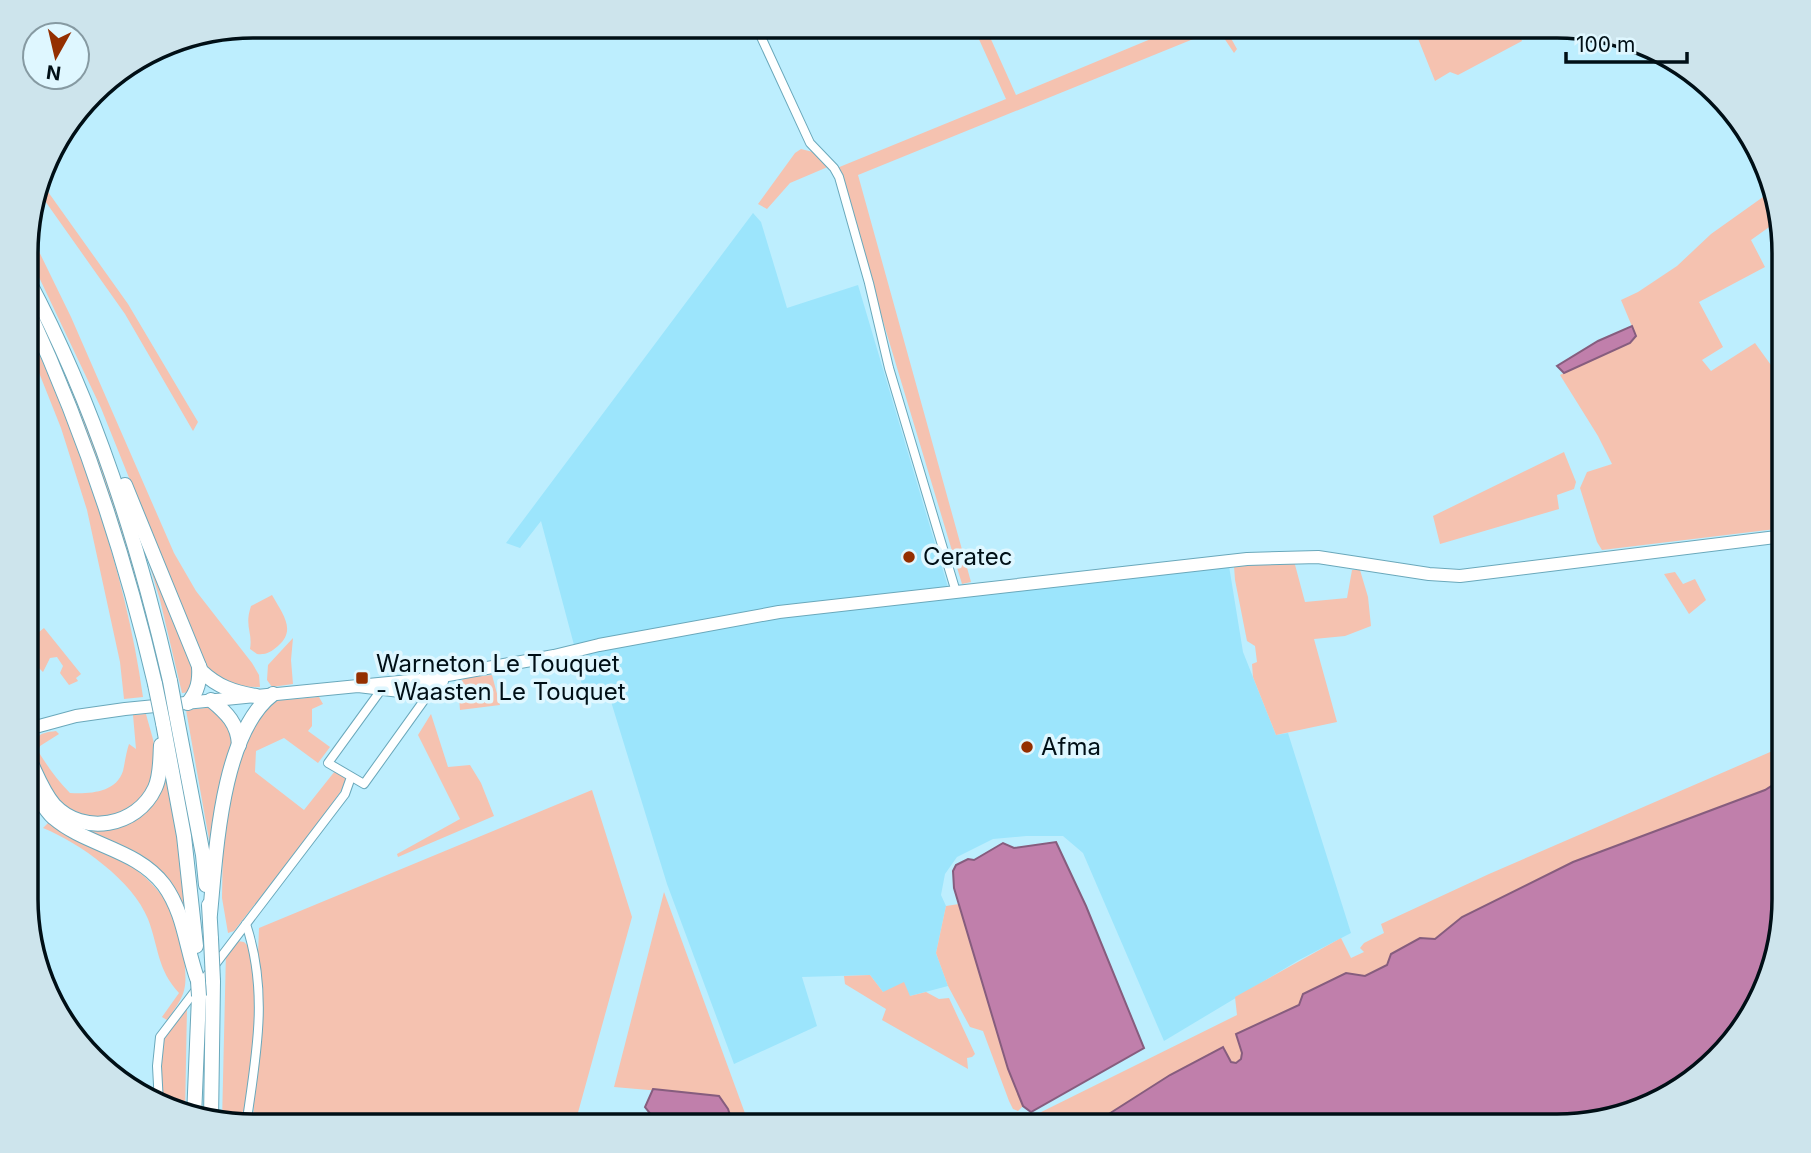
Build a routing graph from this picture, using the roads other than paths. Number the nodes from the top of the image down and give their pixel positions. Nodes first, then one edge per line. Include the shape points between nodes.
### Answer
1 (761, 39) edge
2 (38, 301) edge
3 (38, 332) edge
4 (99, 439) junction
5 (1772, 537) edge
6 (956, 592) junction
7 (199, 666) junction
8 (423, 683) junction
9 (362, 685) junction
10 (381, 690) junction
11 (273, 694) junction
12 (256, 696) junction
13 (211, 700) junction
14 (188, 703) junction
15 (170, 721) junction
16 (38, 726) edge
17 (239, 746) junction
18 (38, 776) edge
19 (351, 777) junction
20 (38, 792) edge
21 (210, 914) junction
22 (246, 924) junction
23 (193, 954) junction
24 (203, 986) junction
25 (158, 1092) edge
26 (195, 1106) edge
27 (210, 1110) edge
28 (247, 1114) edge

1 - 6 street via 810,143 839,177 889,368
2 - 4 highway
3 - 15 highway, bridge via 95,473 130,582 155,684
4 - 7 highway via 113,453
4 - 15 highway, bridge via 138,555 170,681
5 - 6 main road via 1468,575 1429,574 1318,557 1273,557
6 - 8 main road via 779,612 464,671
7 - 12 highway via 225,689
7 - 14 highway via 198,686
8 - 9 main road
8 - 10 main road via 400,691
8 - 19 street via 425,699 364,784
9 - 10 main road
9 - 11 main road
10 - 19 street via 328,763
11 - 12 main road
11 - 17 highway via 254,713
12 - 13 main road
13 - 14 main road
13 - 17 highway via 232,720
14 - 16 main road via 76,716
15 - 18 highway via 156,787 146,803 119,821 90,823 66,814 49,797
15 - 21 highway via 203,855
15 - 23 highway
17 - 21 highway via 218,829
19 - 22 street via 345,794
20 - 23 highway via 54,817 134,859 163,885
21 - 24 highway, bridge
22 - 25 street via 160,1037
22 - 28 street via 254,948 260,1003
23 - 24 highway
24 - 26 highway
24 - 27 highway

